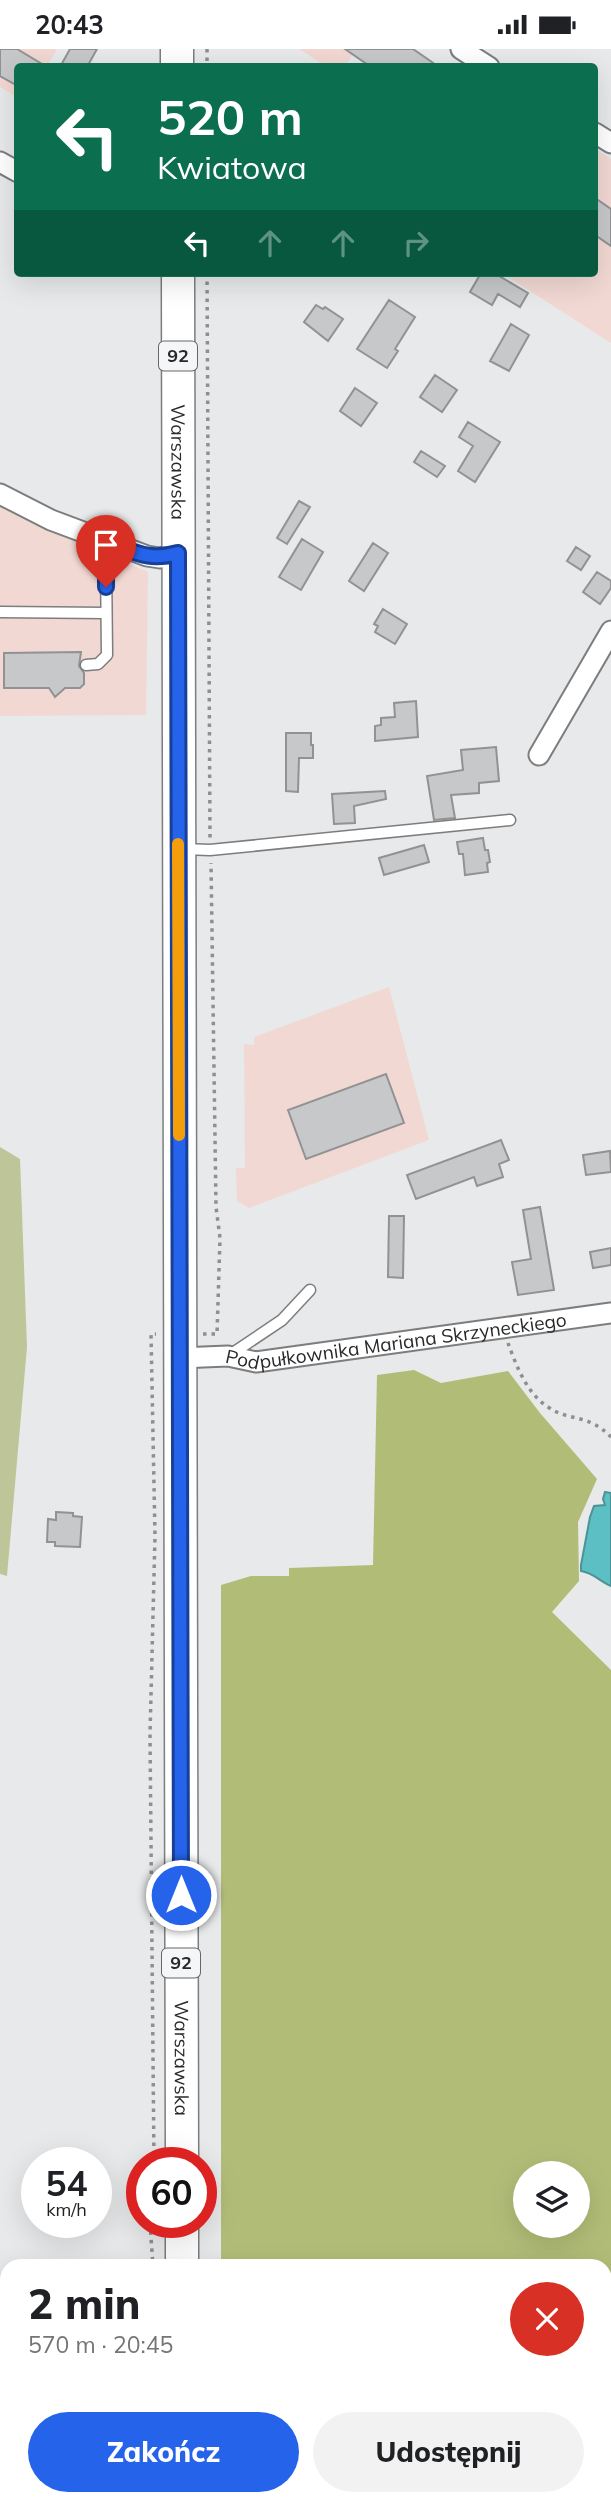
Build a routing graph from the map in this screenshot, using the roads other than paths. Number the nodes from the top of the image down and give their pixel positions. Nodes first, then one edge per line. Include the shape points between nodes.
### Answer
1 (461, 49) edge
2 (483, 63) edge
3 (178, 277) edge
4 (0, 494) edge
5 (111, 544) junction
6 (178, 553) junction
7 (0, 612) edge
8 (106, 613) junction
9 (611, 631) edge
10 (86, 665) dead end
11 (539, 755) dead end
12 (510, 820) dead end
13 (178, 848) junction
14 (310, 1290) dead end
15 (611, 1313) edge
16 (228, 1356) junction
17 (179, 1358) junction
18 (182, 2147) edge
19 (182, 2238) edge
20 (181, 2259) edge

1 - 2 street
3 - 6 main road, Warszawska / 92
4 - 5 street
5 - 6 street via 160,558
5 - 8 lane via 106,561
6 - 13 main road, Warszawska / 92
7 - 8 lane
8 - 10 lane via 107,656 98,664
9 - 11 street
12 - 13 lane via 210,850
13 - 17 main road, Warszawska / 92
14 - 16 lane via 282,1319
15 - 16 street, Podpułkownika Mariana Skrzyneckiego via 256,1362
16 - 17 street, Podpułkownika Mariana Skrzyneckiego
17 - 18 main road, Warszawska / 92
19 - 20 main road

